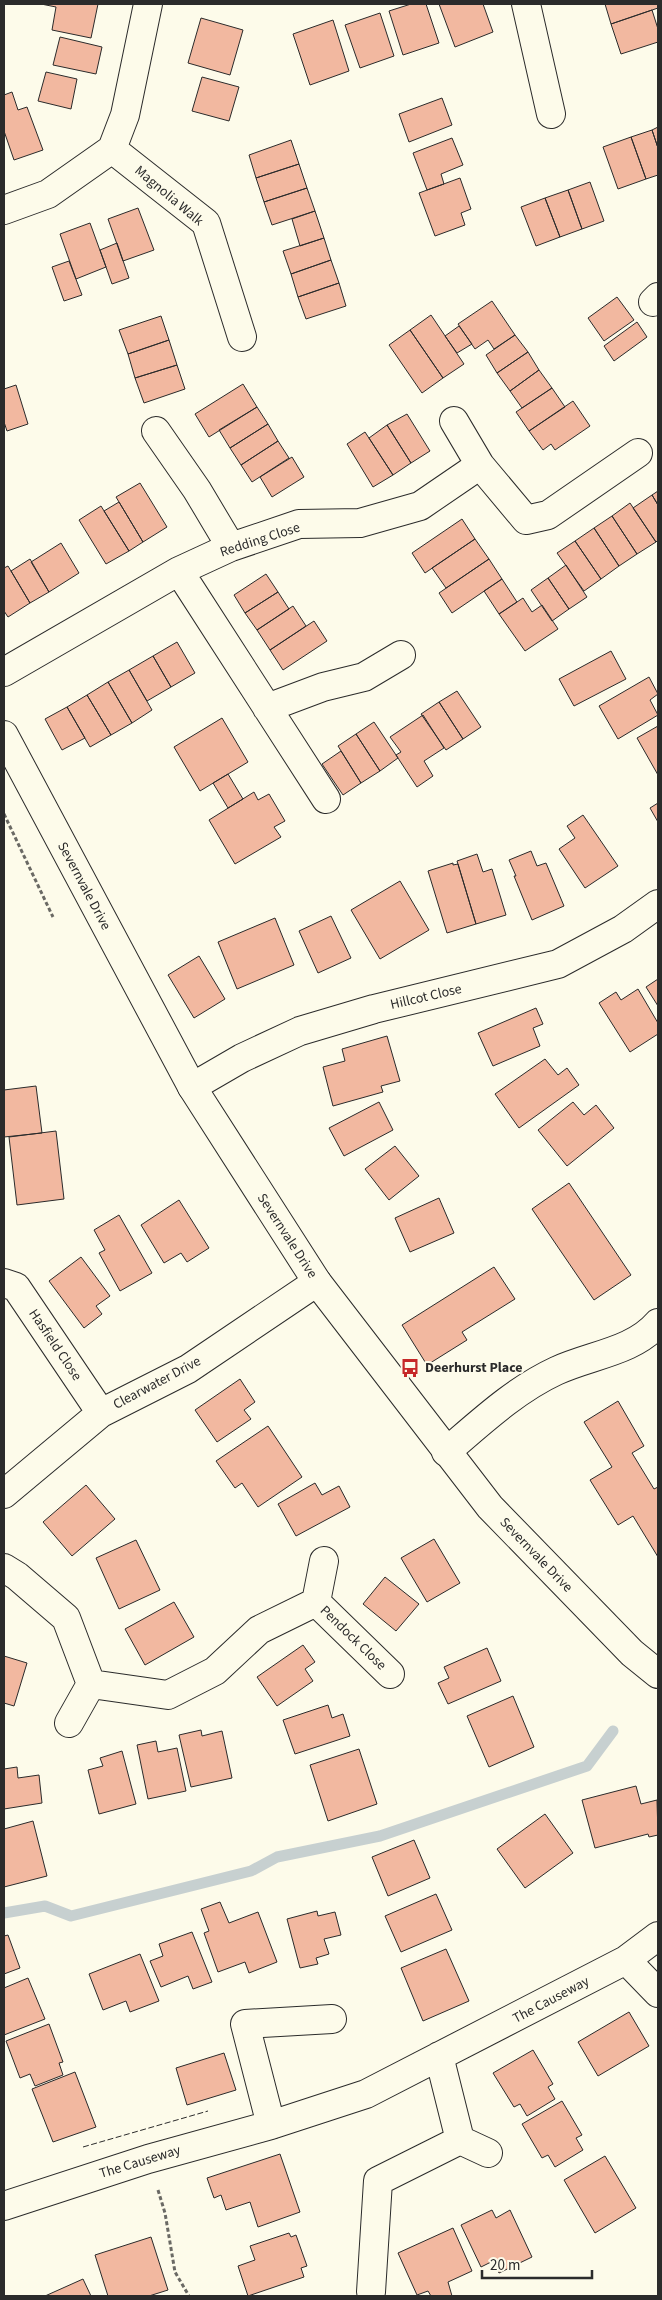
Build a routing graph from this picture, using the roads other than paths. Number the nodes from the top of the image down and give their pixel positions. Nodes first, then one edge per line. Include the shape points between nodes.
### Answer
1 (148, 4) edge
2 (526, 4) edge
3 (551, 114) dead end
4 (112, 149) junction
5 (4, 210) edge
6 (242, 337) dead end
7 (454, 421) dead end
8 (156, 431) dead end
9 (638, 453) dead end
10 (480, 465) junction
11 (231, 547) junction
12 (179, 571) junction
13 (401, 656) dead end
14 (4, 672) edge
15 (267, 708) junction
16 (4, 735) edge
17 (326, 799) dead end
18 (658, 904) edge
19 (192, 1087) junction
20 (317, 1282) junction
21 (4, 1284) edge
22 (655, 1334) edge
23 (101, 1413) junction
24 (446, 1452) junction
25 (4, 1494) edge
26 (324, 1561) dead end
27 (4, 1568) edge
28 (316, 1602) junction
29 (390, 1674) dead end
30 (658, 1674) edge
31 (91, 1684) junction
32 (69, 1723) dead end
33 (658, 1936) edge
34 (626, 1960) junction
35 (658, 1993) edge
36 (332, 2018) dead end
37 (439, 2056) junction
38 (271, 2125) junction
39 (460, 2140) junction
40 (488, 2153) dead end
41 (6, 2199) edge
42 (370, 2292) dead end

1 - 4 street via 125,115
2 - 3 street
4 - 5 street via 48,194
4 - 6 street, Magnolia Walk via 206,223
7 - 10 street
8 - 11 street
9 - 10 street via 548,515 526,520
10 - 11 street, Redding Close via 420,506 360,523 299,524
11 - 12 street, Redding Close
12 - 14 street, Redding Close
12 - 15 street
13 - 15 street via 364,677 323,687
15 - 17 street
16 - 19 street, Severnvale Drive
18 - 19 street, Hillcot Close via 623,929 558,964 374,1009 300,1031 242,1058
19 - 20 street, Severnvale Drive
20 - 23 street, Clearwater Drive via 188,1369
20 - 24 street, Severnvale Drive
21 - 23 street, Hasfield Close via 16,1287
22 - 24 street via 556,1371 522,1391
23 - 25 street, Clearwater Drive
24 - 30 street, Severnvale Drive via 530,1551 632,1654
26 - 28 street, Pendock Close
27 - 31 street via 66,1618
28 - 29 street, Pendock Close
28 - 31 street, Pendock Close via 260,1630 215,1671 168,1694
31 - 32 street
33 - 34 street, The Causeway
34 - 35 street
34 - 37 street, The Causeway
36 - 38 street via 245,2024
37 - 38 street, The Causeway via 366,2094
37 - 39 street
38 - 41 street, The Causeway
39 - 40 street
39 - 42 street via 378,2181

